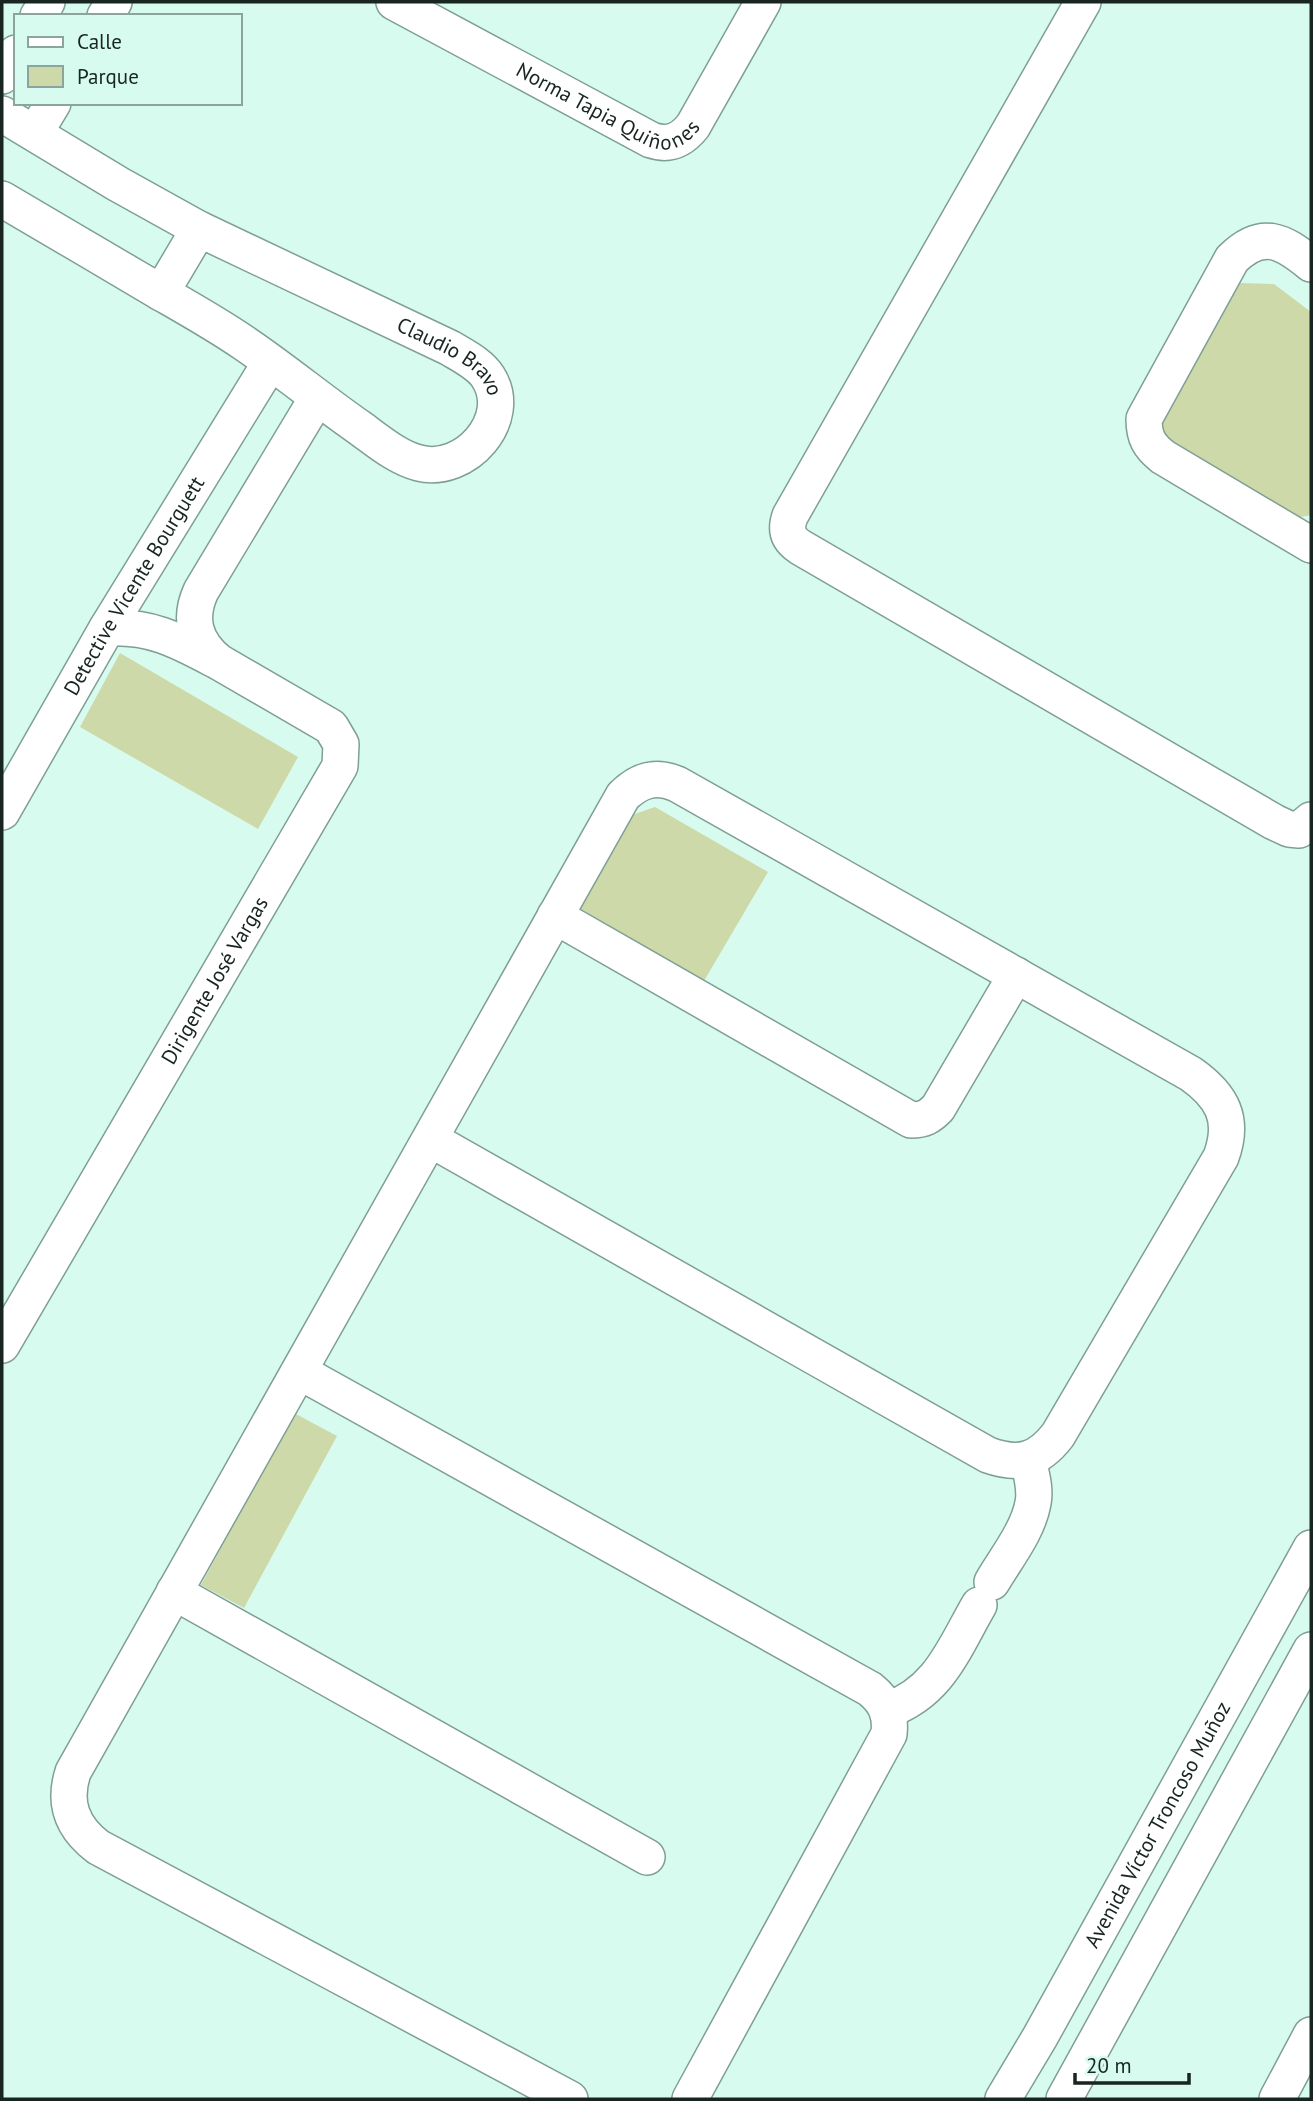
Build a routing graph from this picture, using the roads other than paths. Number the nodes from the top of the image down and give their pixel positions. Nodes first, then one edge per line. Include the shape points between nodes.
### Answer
1 (394, 2) edge
2 (763, 2) edge
3 (1083, 2) edge
4 (14, 56) edge
5 (2, 76) edge
6 (52, 105) edge
7 (2, 114) edge
8 (35, 133) junction
9 (2, 199) edge
10 (199, 229) junction
11 (1311, 264) edge
12 (161, 293) junction
13 (270, 363) junction
14 (317, 398) junction
15 (1311, 545) edge
16 (107, 628) junction
17 (219, 662) junction
18 (2, 811) edge
19 (1310, 826) edge
20 (555, 916) junction
21 (1016, 975) junction
22 (430, 1139) junction
23 (2, 1345) edge
24 (300, 1372) junction
25 (1028, 1459) junction
26 (1311, 1548) edge
27 (174, 1592) junction
28 (1311, 1650) edge
29 (888, 1710) junction
30 (647, 1857) dead end
31 (1311, 2035) edge
32 (570, 2099) edge
33 (690, 2099) edge
34 (1003, 2099) edge
35 (1064, 2099) edge
36 (1277, 2099) edge

1 - 2 street, Norma Tapia Quiñones via 662,144 685,136 693,126
3 - 19 street via 790,516 788,534 800,547 1274,821 1289,829
4 - 5 street
6 - 8 street
7 - 8 street, Claudio Bravo
8 - 10 street, Claudio Bravo
9 - 12 street, Claudio Bravo
10 - 12 street
10 - 14 street, Claudio Bravo via 450,348 487,375 497,403 475,448 447,464 432,465 418,463 387,446
11 - 15 street via 1278,242 1241,250 1144,419 1146,440 1163,457
12 - 13 street, Claudio Bravo
13 - 14 street, Claudio Bravo
13 - 16 street, Detective Vicente Bourguett
14 - 17 street, Dirigente José Vargas via 195,603 199,641
16 - 17 street, Dirigente José Vargas via 159,632
16 - 18 street, Detective Vicente Bourguett
17 - 23 street, Dirigente José Vargas via 331,727 341,744 340,766
20 - 21 street via 623,796 639,783 667,780
20 - 21 street via 911,1120 930,1116 937,1108
20 - 22 street
21 - 25 street via 1210,1087 1225,1113 1227,1129 1221,1157 1058,1435
22 - 24 street
22 - 25 street via 988,1455 1004,1461
24 - 27 street
24 - 29 street via 870,1689
25 - 29 street via 1034,1486 1029,1519 940,1673 907,1703
26 - 34 street, Avenida Víctor Troncoso Muñoz
27 - 30 street
27 - 32 street via 72,1772 70,1812 85,1838
28 - 35 street
29 - 33 street via 889,1734
31 - 36 street

